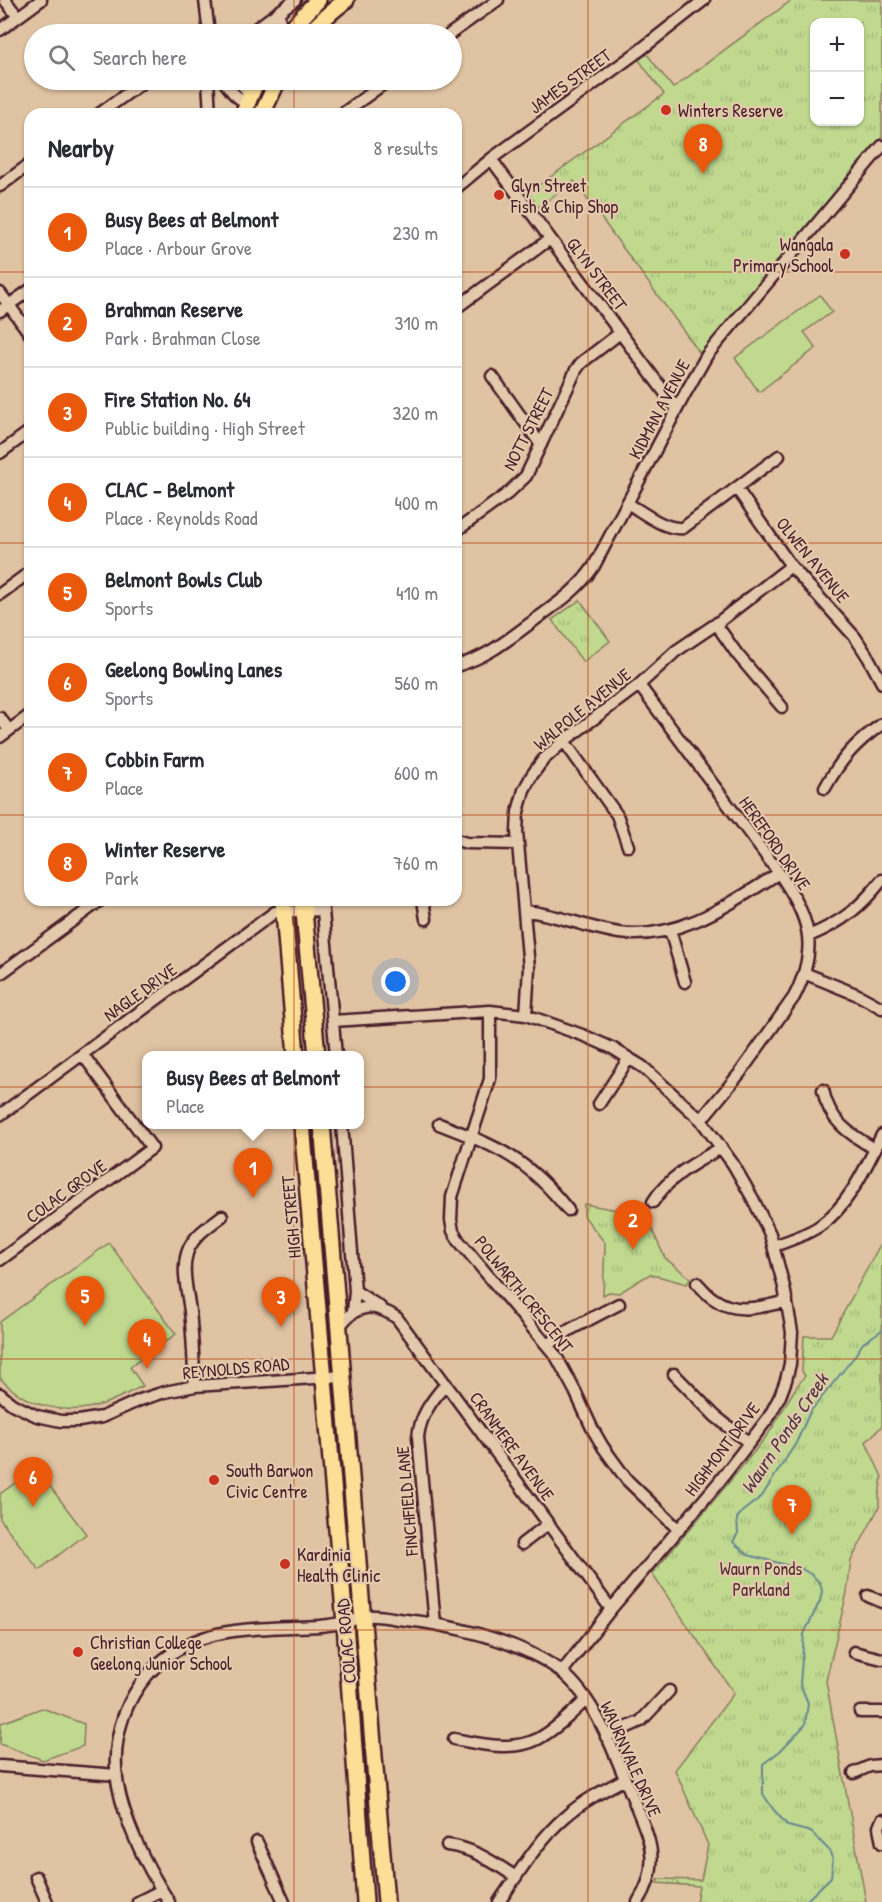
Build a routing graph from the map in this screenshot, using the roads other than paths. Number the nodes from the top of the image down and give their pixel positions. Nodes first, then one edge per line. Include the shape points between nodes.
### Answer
1 (5, 0) edge
2 (41, 0) edge
3 (205, 0) edge
4 (295, 0) edge
5 (318, 0) edge
6 (346, 0) edge
7 (498, 0) edge
8 (698, 2) edge
9 (279, 12) junction
10 (18, 17) junction
11 (207, 24) edge
12 (262, 24) edge
13 (280, 24) edge
14 (304, 24) edge
15 (312, 24) edge
16 (462, 26) edge
17 (0, 30) edge
18 (132, 90) edge
19 (209, 90) edge
20 (231, 90) edge
21 (241, 90) edge
22 (253, 90) edge
23 (273, 90) edge
24 (375, 90) edge
25 (246, 105) edge
26 (107, 108) edge
27 (210, 108) edge
28 (264, 108) edge
29 (350, 108) edge
30 (882, 146) edge
31 (491, 159) junction
32 (24, 168) edge
33 (462, 183) edge
34 (0, 186) edge
35 (549, 239) junction
36 (0, 293) edge
37 (24, 294) edge
38 (462, 304) edge
39 (4, 308) edge
40 (24, 328) edge
41 (620, 333) junction
42 (492, 376) dead end
43 (677, 409) junction
44 (24, 435) edge
45 (541, 444) junction
46 (0, 453) edge
47 (779, 456) dead end
48 (737, 489) junction
49 (627, 504) junction
50 (462, 527) edge
51 (791, 566) junction
52 (24, 576) edge
53 (0, 594) edge
54 (716, 624) junction
55 (462, 664) edge
56 (882, 683) edge
57 (639, 685) junction
58 (782, 707) dead end
59 (0, 718) edge
60 (24, 719) edge
61 (882, 724) edge
62 (9, 730) junction
63 (0, 737) edge
64 (564, 741) junction
65 (825, 788) dead end
66 (462, 842) edge
67 (518, 844) junction
68 (628, 846) dead end
69 (779, 873) junction
70 (882, 880) edge
71 (93, 906) edge
72 (283, 906) edge
73 (304, 906) edge
74 (322, 906) edge
75 (424, 906) edge
76 (525, 911) junction
77 (426, 919) dead end
78 (670, 930) junction
79 (809, 936) junction
80 (804, 973) junction
81 (0, 974) edge
82 (685, 982) dead end
83 (882, 1008) edge
84 (490, 1011) junction
85 (526, 1015) junction
86 (333, 1021) junction
87 (296, 1051) edge
88 (317, 1051) edge
89 (336, 1051) edge
90 (82, 1055) junction
91 (629, 1058) junction
92 (823, 1090) dead end
93 (598, 1104) dead end
94 (0, 1115) edge
95 (701, 1120) junction
96 (439, 1124) dead end
97 (302, 1129) edge
98 (322, 1129) edge
99 (342, 1129) edge
100 (882, 1135) edge
101 (471, 1137) junction
102 (722, 1148) junction
103 (875, 1149) junction
104 (653, 1202) dead end
105 (568, 1210) dead end
106 (222, 1216) dead end
107 (774, 1246) junction
108 (0, 1260) edge
109 (697, 1283) dead end
110 (355, 1290) junction
111 (787, 1301) junction
112 (619, 1304) dead end
113 (381, 1308) junction
114 (353, 1313) junction
115 (340, 1326) junction
116 (548, 1346) junction
117 (674, 1374) dead end
118 (344, 1376) junction
119 (324, 1377) junction
120 (446, 1384) junction
121 (195, 1386) junction
122 (0, 1394) edge
123 (748, 1442) junction
124 (548, 1524) junction
125 (679, 1530) junction
126 (522, 1544) dead end
127 (611, 1609) junction
128 (354, 1620) junction
129 (435, 1624) junction
130 (854, 1652) dead end
131 (882, 1659) edge
132 (562, 1672) junction
133 (669, 1691) dead end
134 (586, 1700) junction
135 (859, 1712) dead end
136 (882, 1713) edge
137 (606, 1737) junction
138 (454, 1739) dead end
139 (882, 1765) edge
140 (0, 1766) edge
141 (854, 1773) dead end
142 (117, 1775) junction
143 (625, 1779) junction
144 (882, 1820) edge
145 (257, 1842) dead end
146 (882, 1843) edge
147 (447, 1845) dead end
148 (36, 1877) dead end
149 (516, 1877) junction
150 (162, 1890) junction
151 (47, 1902) edge
152 (138, 1902) edge
153 (169, 1902) edge
154 (284, 1902) edge
155 (365, 1902) edge
156 (386, 1902) edge
157 (499, 1902) edge
158 (638, 1902) edge

1 - 10 street
2 - 10 street
3 - 11 street
4 - 9 street
5 - 14 highway
6 - 15 highway
7 - 16 street
8 - 31 street, JAMES STREET via 639,51
9 - 12 street
9 - 13 street
10 - 17 street
18 - 26 street
19 - 27 street
20 - 25 street
21 - 25 street
22 - 25 highway
23 - 28 highway
24 - 29 street
30 - 43 street, KIDMAN AVENUE via 707,355
31 - 33 street, JAMES STREET
31 - 35 street, GLYN STREET
32 - 34 street
35 - 38 street
35 - 41 street, GLYN STREET
36 - 39 street
37 - 39 street
39 - 40 street
41 - 43 street, GLYN STREET
41 - 45 street, NOTT STREET via 576,370
42 - 45 street
43 - 49 street, KIDMAN AVENUE
44 - 46 street
45 - 50 street, NOTT STREET via 519,484
47 - 48 street
48 - 49 street via 683,528 676,529
48 - 51 street, OLWEN AVENUE
49 - 55 street, KIDMAN AVENUE via 581,585 494,651
51 - 54 street, WALPOLE AVENUE
51 - 56 street, OLWEN AVENUE via 855,637
52 - 53 street
54 - 57 street, WALPOLE AVENUE via 676,651
54 - 58 street
57 - 64 street, WALPOLE AVENUE
57 - 69 street, HEREFORD DRIVE
59 - 62 street
60 - 62 street
61 - 65 street via 853,746
62 - 63 street
64 - 67 street, WALPOLE AVENUE via 543,760 524,790 518,812
64 - 68 street via 618,815
66 - 67 street
67 - 76 street, WALPOLE AVENUE
69 - 78 street via 718,910
69 - 79 street, HEREFORD DRIVE via 799,905
70 - 79 street via 853,913
71 - 81 street
72 - 87 highway
72 - 90 street, NAGLE DRIVE
73 - 88 highway
74 - 86 street
75 - 77 street
76 - 78 street via 621,933
76 - 85 street, WALPOLE AVENUE via 529,968
78 - 82 street
79 - 80 street, HEREFORD DRIVE
80 - 83 street
80 - 95 street, HEREFORD DRIVE via 794,997 771,1030
84 - 85 street, HIGHMONT DRIVE
84 - 86 street, HIGHMONT DRIVE
84 - 101 street, POLWARTH CRESCENT via 490,1079
85 - 91 street, HIGHMONT DRIVE via 585,1036
86 - 89 street
90 - 94 street, NAGLE DRIVE
90 - 108 street, COLAC GROVE via 152,1148
91 - 93 street
91 - 95 street, HIGHMONT DRIVE
92 - 103 street via 826,1107 838,1121
95 - 102 street, HIGHMONT DRIVE
96 - 101 street
97 - 119 highway, HIGH STREET
98 - 115 highway
99 - 110 street
100 - 103 street
101 - 105 street via 504,1151 529,1168
101 - 116 street, POLWARTH CRESCENT via 452,1197 453,1231
102 - 104 street via 661,1188
102 - 107 street, HIGHMONT DRIVE via 753,1199
103 - 107 street via 831,1216 810,1232
106 - 121 street via 196,1237 186,1259
107 - 111 street, HIGHMONT DRIVE
109 - 111 street via 713,1299 731,1308 758,1308
110 - 113 street, CRANMERE AVENUE
110 - 114 street
111 - 123 street, HIGHMONT DRIVE via 792,1344 786,1380 772,1411
112 - 116 street
113 - 114 street
113 - 120 street, CRANMERE AVENUE via 404,1325
114 - 115 street
115 - 118 highway
116 - 125 street, POLWARTH CRESCENT via 610,1456 634,1487
117 - 123 street via 715,1416
118 - 119 street, REYNOLDS ROAD
118 - 128 highway, COLAC ROAD
119 - 121 street, REYNOLDS ROAD
119 - 128 highway, COLAC ROAD
120 - 124 street, CRANMERE AVENUE
120 - 129 street, FINCHFIELD LANE via 427,1409 418,1437
121 - 122 street, REYNOLDS ROAD via 79,1421 37,1416
123 - 125 street, HIGHMONT DRIVE
124 - 126 street
124 - 127 street, CRANMERE AVENUE
125 - 127 street, HIGHMONT DRIVE
127 - 132 street, HIGHMONT DRIVE
128 - 129 street, WAURNVALE DRIVE via 393,1618
128 - 142 street, WAURNVALE DRIVE via 208,1636 164,1658 137,1687 127,1706 117,1741
128 - 155 highway, COLAC ROAD
128 - 156 highway, COLAC ROAD
129 - 132 street, WAURNVALE DRIVE via 494,1639
130 - 131 street
132 - 134 street, WAURNVALE DRIVE
133 - 137 street via 641,1721
134 - 137 street, WAURNVALE DRIVE
134 - 138 street via 537,1739 514,1745
135 - 136 street
137 - 143 street, WAURNVALE DRIVE
139 - 141 street
140 - 142 street
142 - 150 street, WAURNVALE DRIVE via 130,1826
143 - 149 street via 558,1823
143 - 158 street, WAURNVALE DRIVE via 653,1855 650,1878
144 - 146 street
145 - 154 street
147 - 149 street via 475,1852
148 - 151 street
149 - 157 street
150 - 152 street
150 - 153 street, WAURNVALE DRIVE

